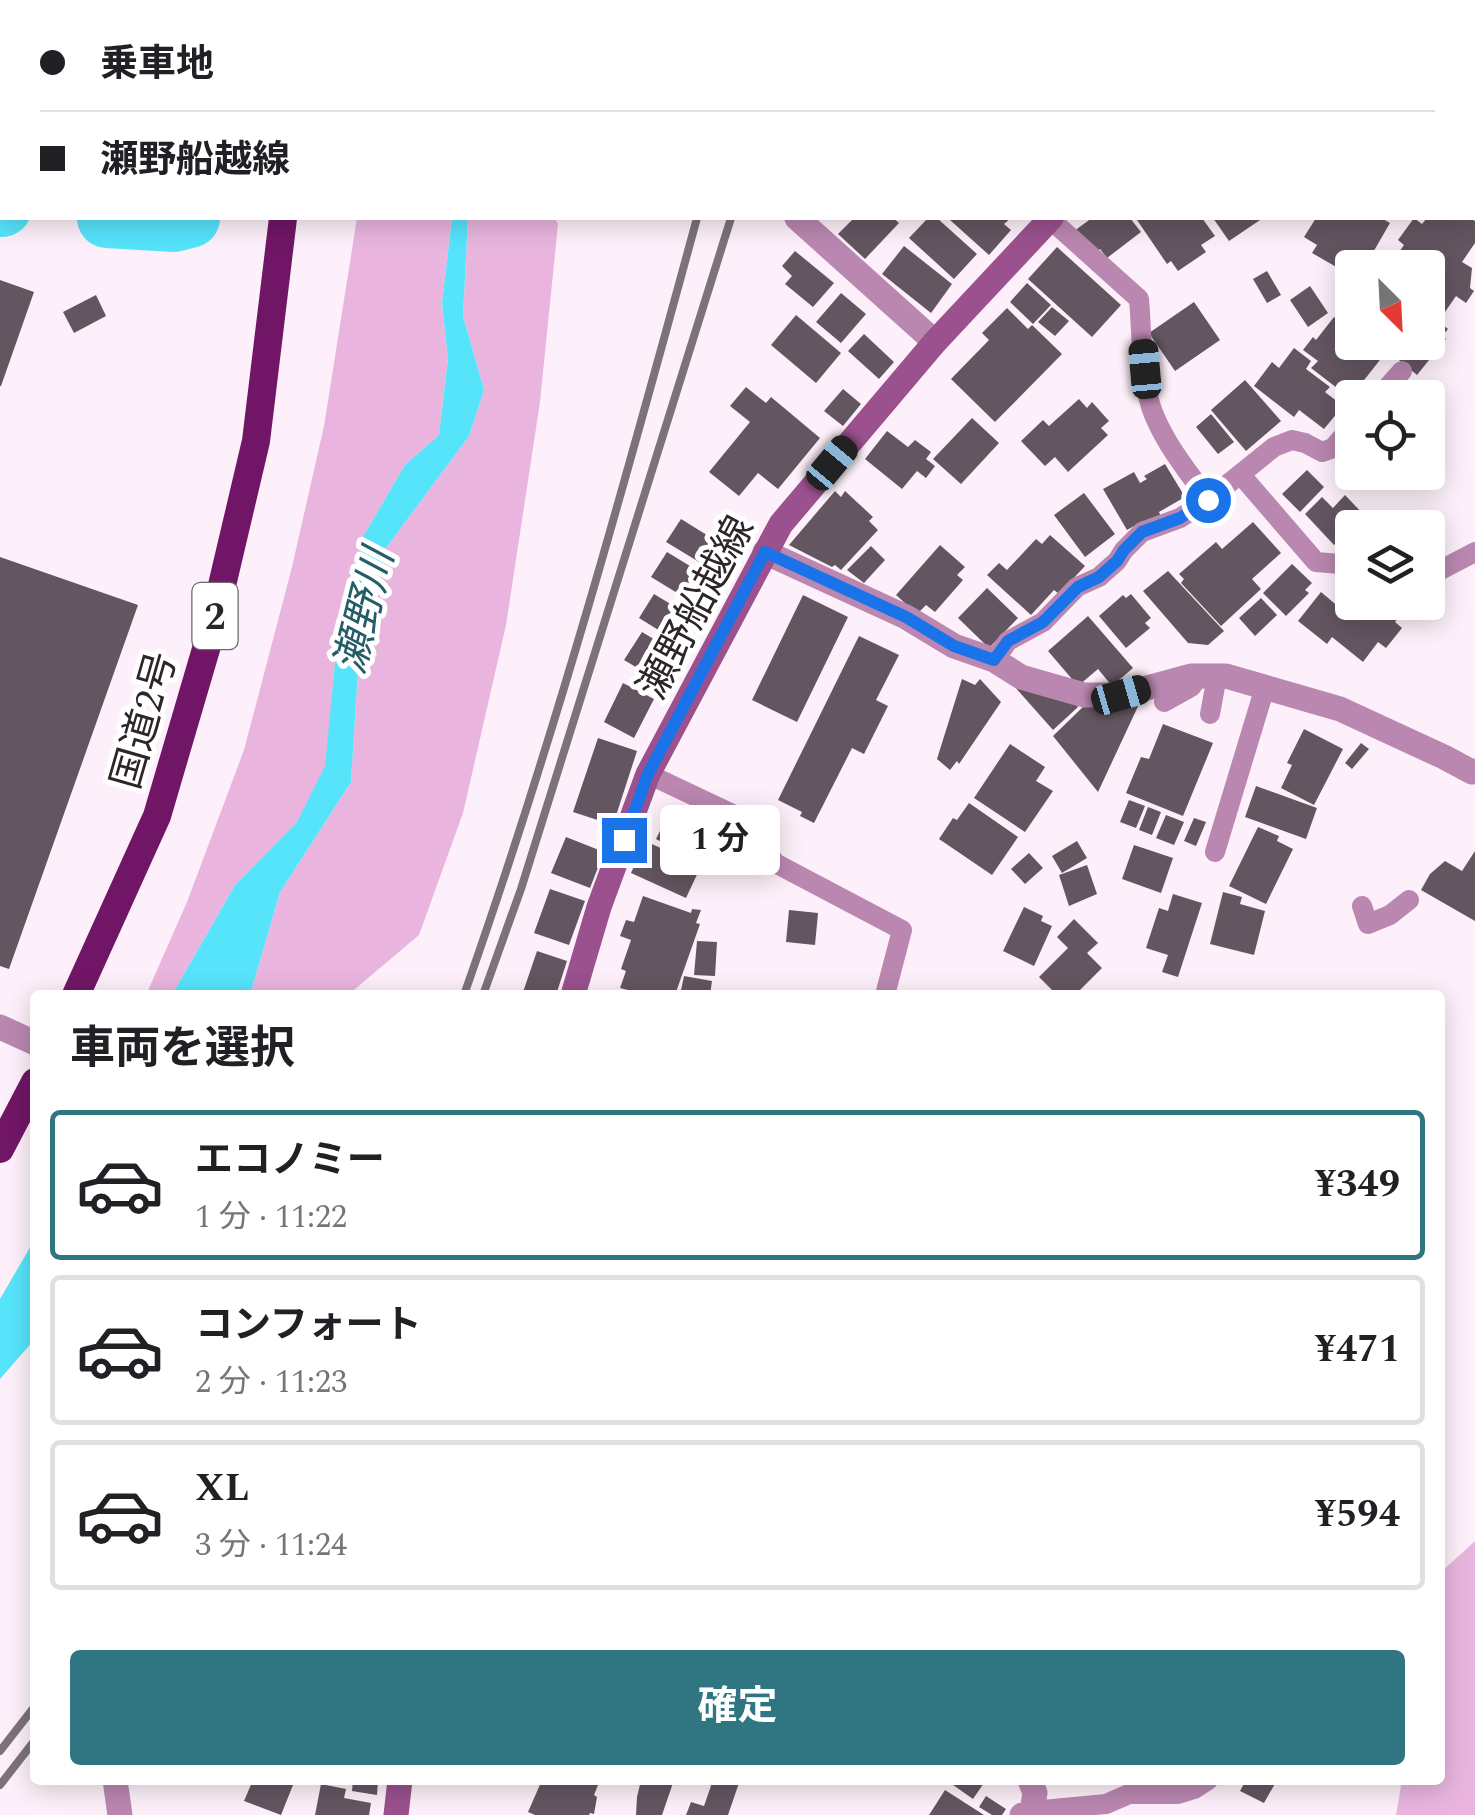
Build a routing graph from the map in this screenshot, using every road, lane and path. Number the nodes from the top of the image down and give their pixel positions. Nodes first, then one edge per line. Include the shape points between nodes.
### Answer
1 (283, 220) edge
2 (799, 220) edge
3 (1046, 220) edge
4 (1048, 220) edge
5 (935, 342) junction
6 (1402, 371) dead end
7 (1394, 380) edge
8 (1335, 446) edge
9 (1241, 475) junction
10 (1208, 500) junction
11 (765, 552) junction
12 (1475, 552) edge
13 (1335, 564) edge
14 (1445, 567) edge
15 (994, 660) junction
16 (1208, 676) junction
17 (1265, 687) junction
18 (1164, 702) dead end
19 (1210, 714) dead end
20 (1474, 773) edge
21 (648, 774) junction
22 (1215, 852) dead end
23 (1409, 900) dead end
24 (1362, 906) dead end
25 (78, 990) edge
26 (574, 990) edge
27 (887, 990) edge
28 (0, 1026) edge
29 (30, 1041) edge
30 (30, 1092) edge
31 (0, 1149) edge
32 (115, 1785) edge
33 (400, 1785) edge
34 (1032, 1785) edge
35 (1200, 1785) edge
36 (1027, 1813) edge
37 (120, 1815) edge
38 (396, 1815) edge

1 - 25 highway, 国道2号 / 2 via 256,441 211,632 156,816
2 - 5 street
3 - 5 main road, 瀬野船越線
4 - 10 lane via 1139,299 1151,406
5 - 11 main road, 瀬野船越線 via 781,524
6 - 7 lane
8 - 9 lane via 1322,452 1292,440
9 - 10 lane
9 - 13 lane via 1316,562
10 - 15 lane via 1142,532 1099,577 1008,641
11 - 15 street
11 - 21 main road, 瀬野船越線
12 - 14 lane
15 - 16 street via 1021,677 1084,694 1121,695
16 - 17 street
16 - 18 lane
16 - 19 lane
17 - 20 street via 1340,709
17 - 22 lane
21 - 26 main road, 瀬野船越線
21 - 27 lane via 742,820 775,863 902,930
23 - 24 lane via 1368,924
28 - 29 street
30 - 31 highway
32 - 37 street
33 - 38 main road
34 - 36 street via 1036,1793
35 - 36 lane via 1178,1794 1129,1794 1106,1804

